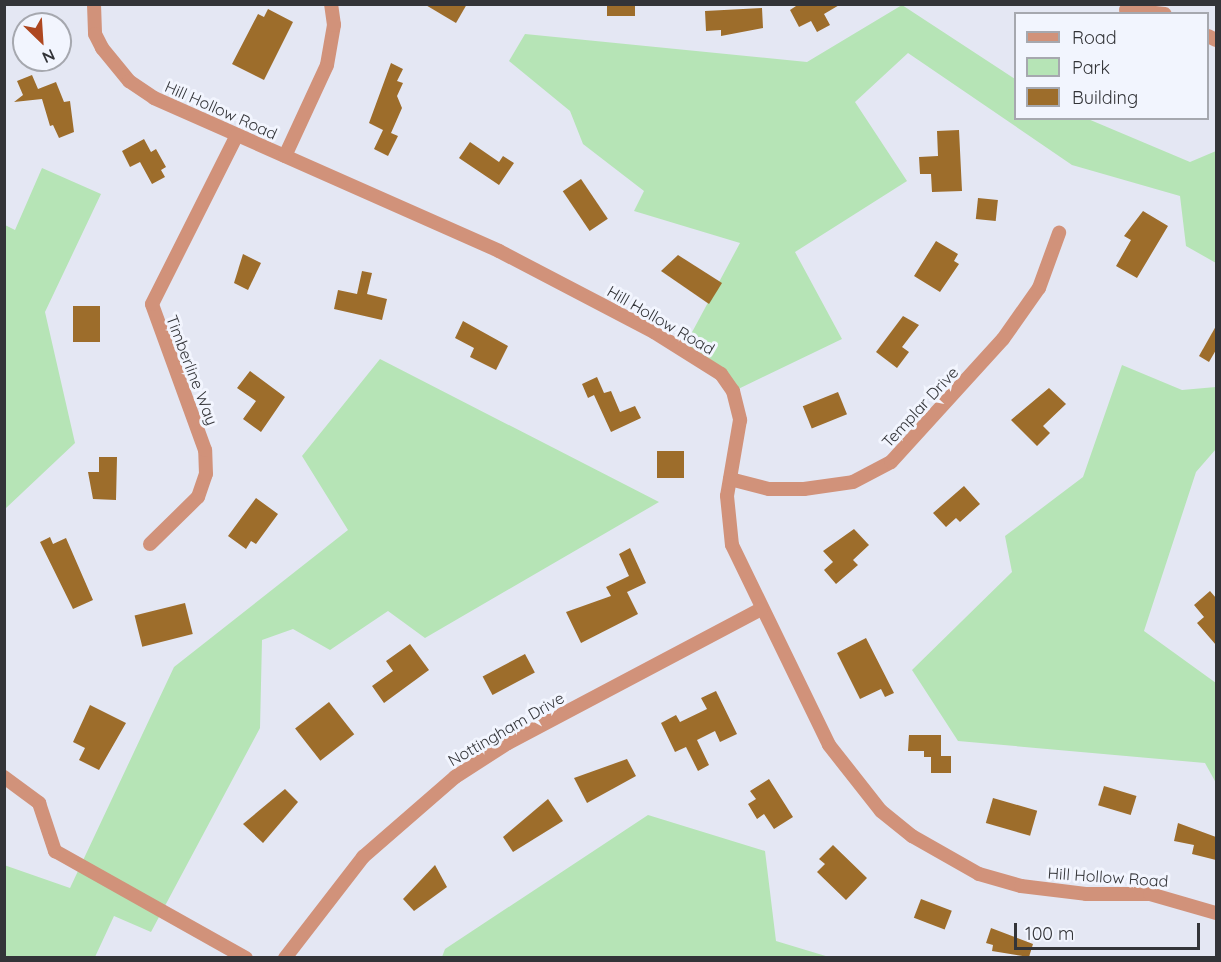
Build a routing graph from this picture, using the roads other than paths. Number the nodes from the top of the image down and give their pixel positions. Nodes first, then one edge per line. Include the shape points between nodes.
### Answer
1 (94, 4) edge
2 (332, 4) edge
3 (1126, 10) dead end
4 (1146, 12) edge
5 (237, 135) junction
6 (285, 156) junction
7 (1059, 233) dead end
8 (730, 479) junction
9 (150, 544) dead end
10 (761, 609) junction
11 (4, 777) edge
12 (1216, 913) edge
13 (246, 957) edge
14 (285, 957) edge

1 - 5 street, Hill Hollow Road via 95,34 129,81 154,98
2 - 6 street via 334,25 327,65
3 - 4 street
5 - 6 street, Hill Hollow Road
5 - 9 street, Timberline Way via 152,304 205,450 206,474 198,497
6 - 8 street, Hill Hollow Road via 499,251 654,333 721,374 733,391 740,420
7 - 8 street, Templar Drive via 1038,288 1003,339 891,462 853,482 804,489 769,489
8 - 10 street, Hill Hollow Road via 727,524 732,545
10 - 12 street, Hill Hollow Road via 829,745 873,803 912,836 979,874 1021,886 1086,894 1150,894
10 - 14 street, Nottingham Drive via 508,743 455,777 363,857
11 - 13 street via 39,803 55,851

